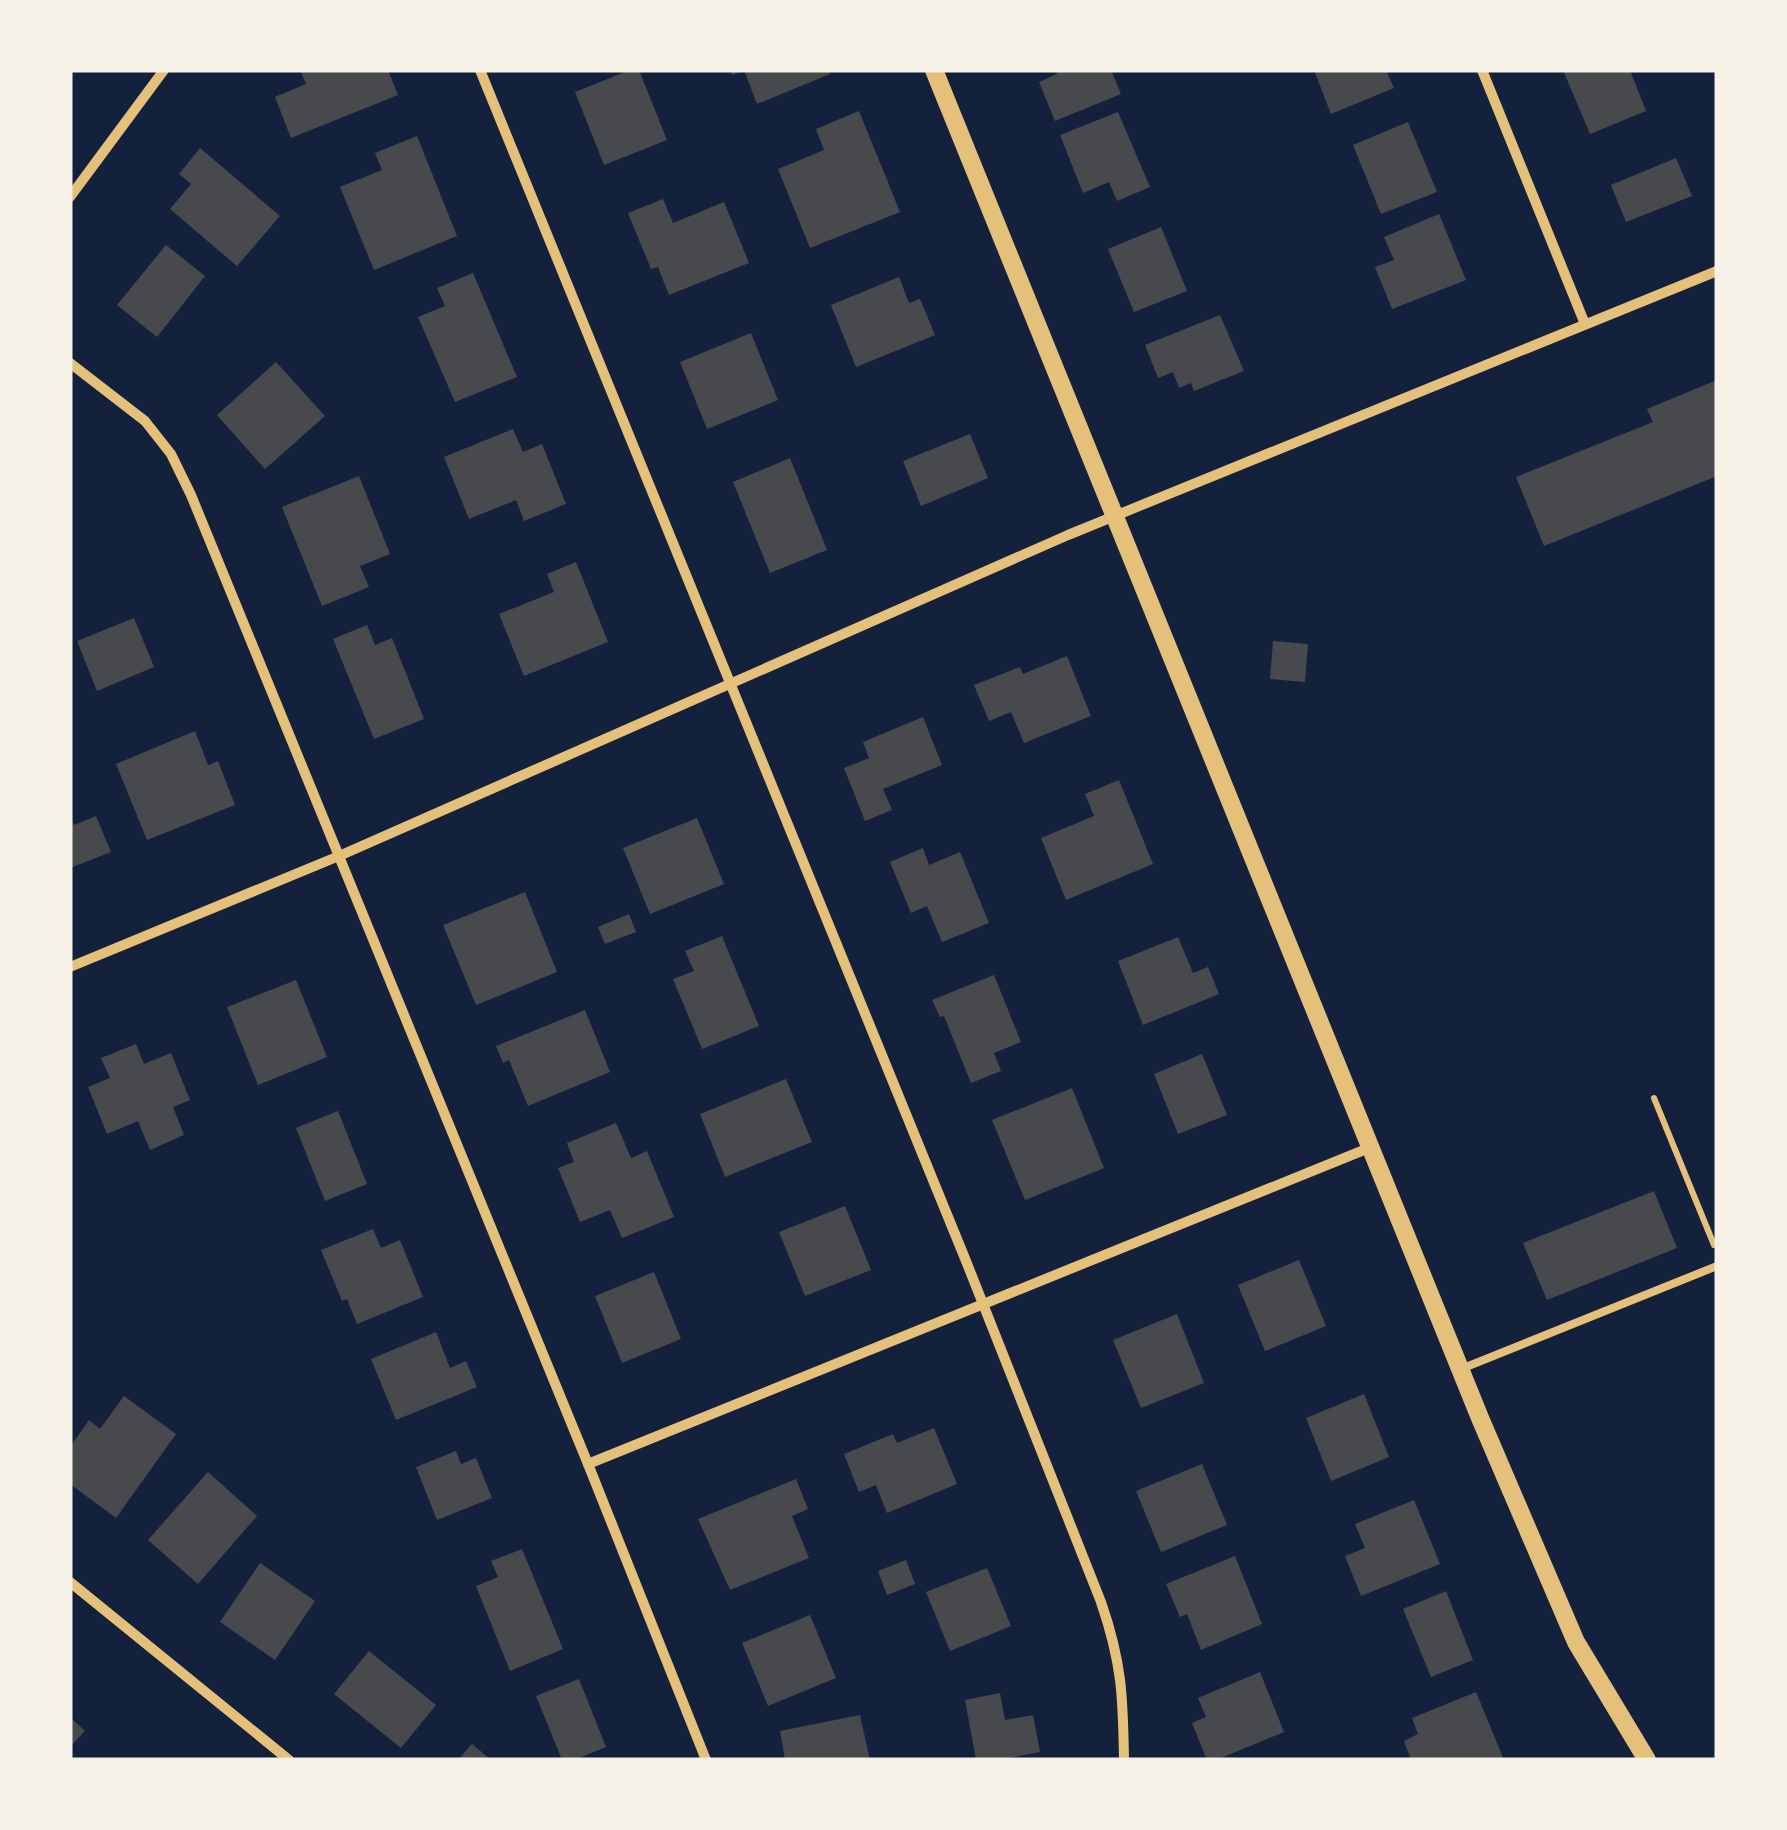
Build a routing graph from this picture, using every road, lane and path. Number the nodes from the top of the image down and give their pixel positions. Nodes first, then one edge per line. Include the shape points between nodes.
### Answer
1 (164, 70) edge
2 (480, 70) edge
3 (934, 70) edge
4 (1482, 70) edge
5 (70, 197) edge
6 (1717, 271) edge
7 (1585, 324) junction
8 (70, 363) edge
9 (1115, 516) junction
10 (730, 685) junction
11 (339, 856) junction
12 (70, 967) edge
13 (1654, 1098) dead end
14 (1369, 1148) junction
15 (1717, 1252) edge
16 (1717, 1266) edge
17 (983, 1302) junction
18 (1460, 1369) junction
19 (588, 1464) junction
20 (70, 1582) edge
21 (289, 1760) edge
22 (706, 1760) edge
23 (1124, 1760) edge
24 (1647, 1760) edge

1 - 5 street
2 - 10 street
3 - 9 street
4 - 7 street
6 - 7 street
7 - 9 street
8 - 11 street via 146,421 171,454
9 - 10 street
9 - 14 street
10 - 11 street
10 - 17 street
11 - 12 street
11 - 19 street
13 - 15 path
14 - 17 street
14 - 18 street
16 - 18 lane
17 - 19 street
17 - 23 street via 1118,1651
18 - 24 street via 1576,1642
19 - 22 street
20 - 21 street

